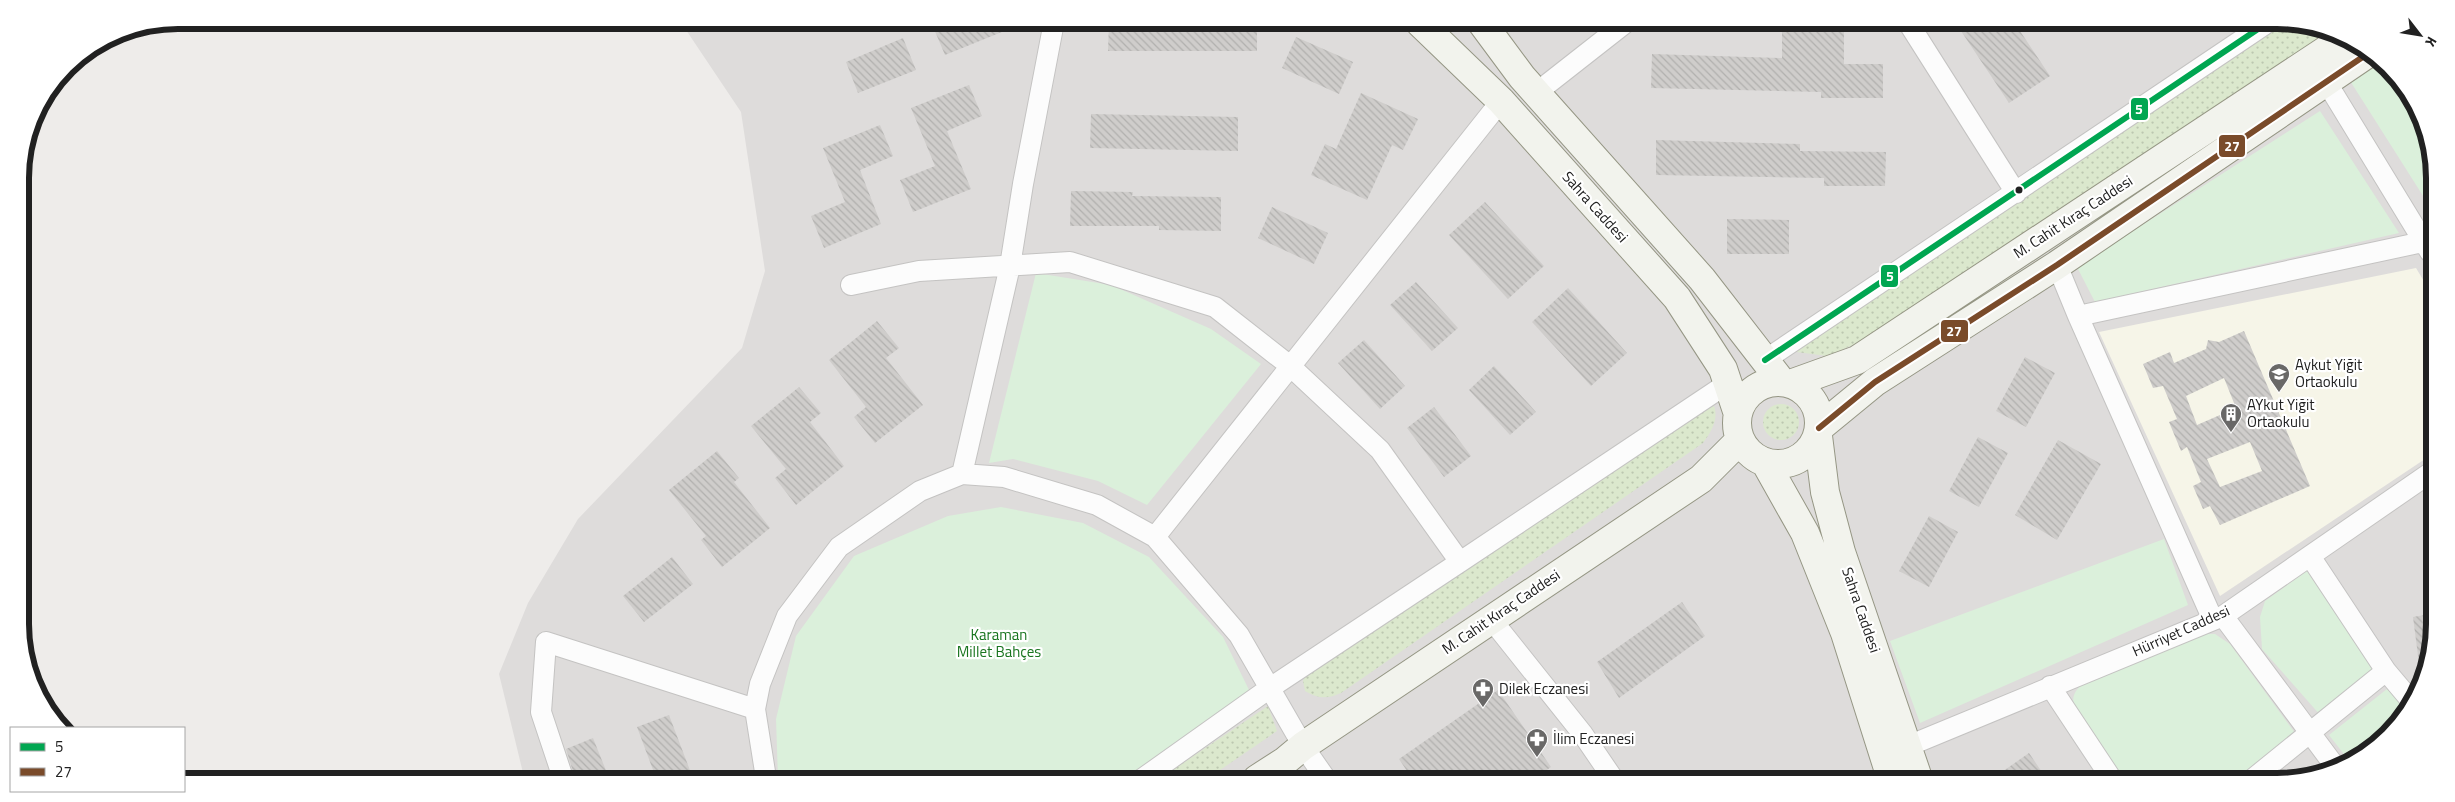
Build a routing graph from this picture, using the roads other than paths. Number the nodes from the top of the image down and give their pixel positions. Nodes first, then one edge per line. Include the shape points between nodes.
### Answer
1 (1053, 29) edge
2 (1426, 29) edge
3 (1487, 29) edge
4 (1618, 29) edge
5 (1912, 29) edge
6 (2258, 29) edge
7 (2341, 43) edge
8 (2361, 55) edge
9 (2319, 70) junction
10 (1536, 93) junction
11 (1501, 101) junction
12 (2016, 193) junction
13 (2426, 240) edge
14 (2426, 246) edge
15 (2057, 265) junction
16 (1010, 266) junction
17 (851, 285) dead end
18 (2078, 316) junction
19 (1289, 365) junction
20 (1780, 375) junction
21 (1728, 383) junction
22 (1739, 427) junction
23 (1819, 432) junction
24 (1765, 462) junction
25 (962, 474) junction
26 (2426, 476) edge
27 (1155, 537) junction
28 (2310, 556) junction
29 (1460, 562) junction
30 (2218, 618) junction
31 (1491, 619) junction
32 (2386, 671) junction
33 (2050, 686) junction
34 (1270, 688) junction
35 (2407, 696) edge
36 (755, 709) junction
37 (2309, 733) junction
38 (1303, 746) junction
39 (1895, 761) edge
40 (2332, 762) edge
41 (561, 773) edge
42 (765, 773) edge
43 (1150, 773) edge
44 (1266, 773) edge
45 (1322, 773) edge
46 (1609, 773) edge
47 (1909, 773) edge
48 (2108, 773) edge
49 (2260, 773) edge

1 - 16 street
2 - 11 street, Sahra Caddesi
3 - 10 street
4 - 10 street
5 - 12 street
6 - 12 street
7 - 9 street, M. Cahit Kıraç Caddesi
8 - 9 street, M. Cahit Kıraç Caddesi
9 - 13 street
9 - 15 street, M. Cahit Kıraç Caddesi
9 - 20 street, M. Cahit Kıraç Caddesi via 1857,360
10 - 20 street via 1702,279
11 - 19 street
11 - 21 street, Sahra Caddesi via 1676,298 1724,369
12 - 20 street
14 - 18 street
15 - 18 street
15 - 23 street, M. Cahit Kıraç Caddesi via 1875,382
16 - 17 street via 919,271
16 - 19 street via 1070,262 1215,307
16 - 25 street
18 - 30 street
19 - 27 street
19 - 29 street via 1380,450
20 - 22 street via 1753,390 1742,403
20 - 23 street via 1813,399 1818,411
21 - 22 street, Sahra Caddesi
21 - 29 street
22 - 24 street via 1755,457
22 - 31 street, M. Cahit Kıraç Caddesi via 1701,479
23 - 24 street via 1812,447 1802,457 1778,464
23 - 39 street, Sahra Caddesi via 1825,492
24 - 39 street, Sahra Caddesi via 1805,533
25 - 27 street via 1004,477 1098,505
25 - 36 street via 920,492 839,547 787,616 760,684
26 - 28 street, Hürriyet Caddesi
27 - 34 street via 1239,635
28 - 30 street, Hürriyet Caddesi
28 - 32 street
29 - 34 street
30 - 33 street, Hürriyet Caddesi
30 - 37 street
31 - 38 street, M. Cahit Kıraç Caddesi
31 - 46 street via 1582,733
32 - 35 street
32 - 37 street
33 - 39 street, Hürriyet Caddesi
33 - 48 street
34 - 38 street
34 - 43 street
36 - 41 street via 546,642 541,712
36 - 42 street
37 - 40 street
37 - 49 street
38 - 44 street, M. Cahit Kıraç Caddesi
38 - 45 street
39 - 47 street, Sahra Caddesi

